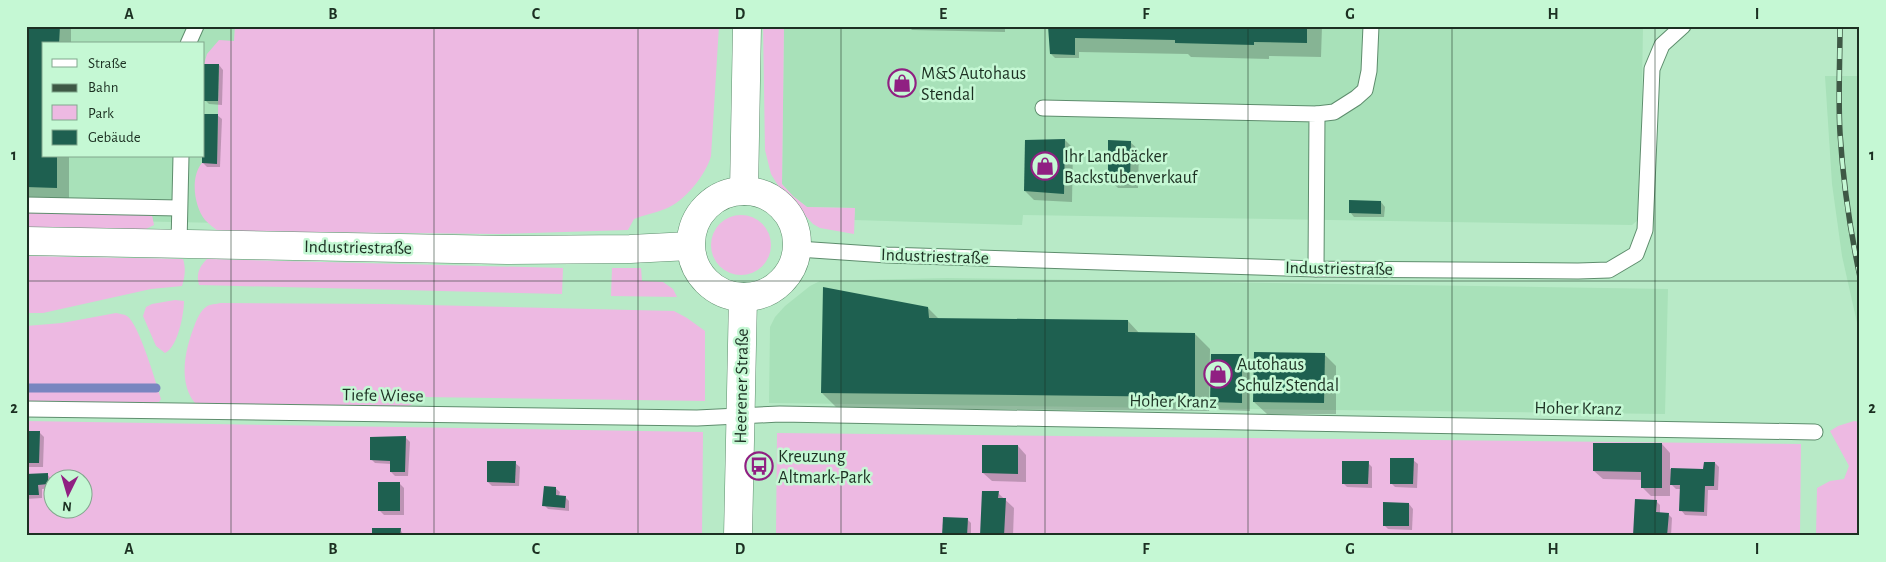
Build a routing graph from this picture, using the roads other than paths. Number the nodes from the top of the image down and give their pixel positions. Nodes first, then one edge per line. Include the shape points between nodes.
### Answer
1 (196, 26) edge
2 (747, 26) edge
3 (1370, 26) edge
4 (1684, 26) edge
5 (189, 42) edge
6 (1043, 108) dead end
7 (1317, 114) junction
8 (181, 158) edge
9 (744, 191) junction
10 (26, 205) edge
11 (179, 208) junction
12 (26, 241) edge
13 (179, 244) junction
14 (690, 246) junction
15 (798, 249) junction
16 (1316, 269) junction
17 (743, 297) junction
18 (26, 408) edge
19 (740, 415) junction
20 (1815, 432) dead end
21 (738, 536) edge

1 - 5 lane
2 - 9 main road
3 - 7 lane via 1369,71 1365,90 1334,112
4 - 16 lane, Industriestraße via 1662,45 1652,69 1645,230 1636,254 1609,270
6 - 7 lane
7 - 16 lane
8 - 11 lane
9 - 14 main road via 728,193 713,200 701,212 693,226
9 - 15 main road via 761,193 788,213 795,228
10 - 11 lane
11 - 13 lane
12 - 13 main road, Industriestraße
13 - 14 main road, Industriestraße via 507,250
14 - 17 main road via 700,274 712,286 726,294
15 - 16 lane, Industriestraße via 887,255
15 - 17 main road via 786,276 774,288 760,295
17 - 19 main road, Heerener Straße
18 - 19 lane, Tiefe Wiese via 697,418
19 - 20 lane, Hoher Kranz via 1159,419
19 - 21 main road, Heerener Straße

